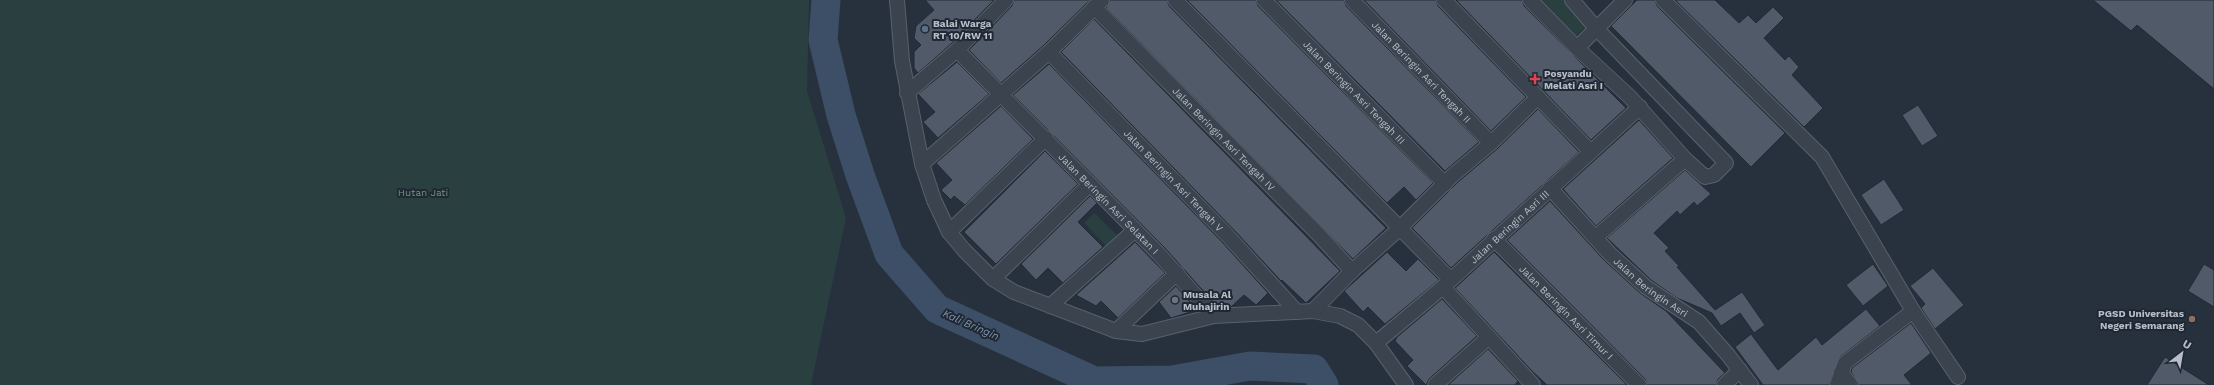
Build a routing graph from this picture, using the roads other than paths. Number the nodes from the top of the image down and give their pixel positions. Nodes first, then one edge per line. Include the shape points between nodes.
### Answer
1 (1006, 0) edge
2 (1175, 0) edge
3 (1264, 0) edge
4 (1352, 0) edge
5 (1444, 0) edge
6 (1530, 0) edge
7 (1572, 0) edge
8 (1625, 0) edge
9 (1663, 0) edge
10 (902, 3) edge
11 (1098, 4) edge
12 (1596, 28) junction
13 (1577, 48) junction
14 (957, 50) junction
15 (1048, 52) junction
16 (1648, 81) junction
17 (907, 93) junction
18 (1002, 93) junction
19 (1538, 97) junction
20 (1635, 102) junction
21 (1046, 138) junction
22 (1491, 143) junction
23 (1590, 151) junction
24 (1685, 159) junction
25 (922, 164) junction
26 (1090, 184) junction
27 (1446, 184) junction
28 (1550, 188) junction
29 (1399, 229) junction
30 (1135, 230) junction
31 (950, 232) junction
32 (1596, 237) junction
33 (1494, 239) junction
34 (1352, 271) junction
35 (1177, 273) junction
36 (993, 279) junction
37 (1446, 283) junction
38 (1050, 306) junction
39 (1313, 311) junction
40 (1913, 311) junction
41 (1297, 312) junction
42 (1214, 316) junction
43 (1116, 331) junction
44 (1489, 337) junction
45 (1376, 343) junction
46 (1740, 370) junction
47 (1958, 377) dead end
48 (1839, 379) edge
49 (1531, 384) edge
50 (1406, 385) edge
51 (1435, 385) edge
52 (1639, 385) edge
53 (1724, 385) edge
54 (1751, 385) edge
55 (1851, 385) edge

1 - 14 street
2 - 29 street
3 - 27 street, Jalan Beringin Asri Tengah III
4 - 22 street, Jalan Beringin Asri Tengah II
5 - 19 street
6 - 13 street
7 - 12 street
8 - 12 street
9 - 40 street via 1822,157
10 - 17 street via 902,62
11 - 15 street
11 - 34 street, Jalan Beringin Asri Tengah IV
12 - 13 street
12 - 16 street
13 - 20 street
14 - 17 street
14 - 18 street, Jalan Beringin Asri Selatan I
15 - 18 street
15 - 41 street, Jalan Beringin Asri Tengah V via 1229,237
16 - 20 street, Jalan Beringin Asri III
16 - 24 street via 1726,163 1714,175 1705,177
17 - 25 street
18 - 21 street, Jalan Beringin Asri Selatan I
18 - 25 street
19 - 22 street
19 - 23 street
20 - 23 street, Jalan Beringin Asri III
20 - 24 street
21 - 26 street, Jalan Beringin Asri Selatan I
21 - 31 street
22 - 27 street
23 - 28 street, Jalan Beringin Asri III
24 - 32 street
25 - 31 street via 934,200
26 - 30 street, Jalan Beringin Asri Selatan I
26 - 36 street
27 - 29 street
28 - 32 street, Jalan Beringin Asri
28 - 33 street, Jalan Beringin Asri III
29 - 34 street
29 - 37 street
30 - 35 street, Jalan Beringin Asri Selatan I
30 - 38 street
31 - 36 street
32 - 46 street, Jalan Beringin Asri via 1610,254 1646,287 1699,322
33 - 37 street, Jalan Beringin Asri III
33 - 52 street, Jalan Beringin Asri Timur I
34 - 39 street
35 - 42 street, Jalan Beringin Asri Selatan I
35 - 43 street
36 - 38 street via 1014,292
37 - 44 street
37 - 45 street, Jalan Beringin Asri III
38 - 43 street
39 - 41 street
39 - 45 street via 1340,316 1351,321
40 - 47 street
40 - 48 street via 1845,363
41 - 42 street
42 - 43 street via 1142,334
44 - 49 street
44 - 51 street
45 - 50 street
46 - 53 street
46 - 54 street, Jalan Beringin Asri
48 - 55 street

